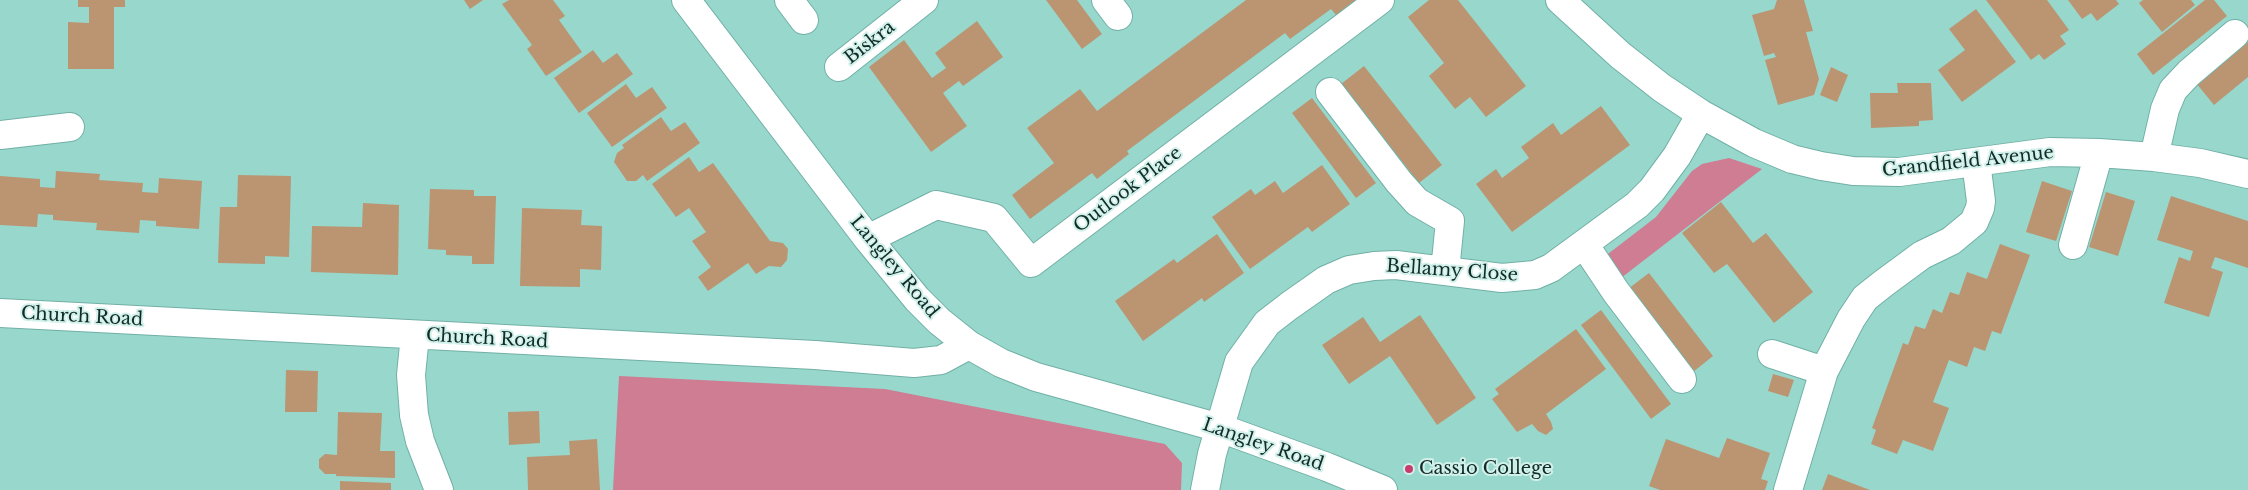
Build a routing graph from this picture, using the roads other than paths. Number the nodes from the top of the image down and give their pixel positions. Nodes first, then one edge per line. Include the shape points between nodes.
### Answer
1 (686, 0) edge
2 (924, 0) edge
3 (1380, 0) edge
4 (1560, 0) edge
5 (2235, 34) dead end
6 (839, 67) dead end
7 (1330, 92) dead end
8 (1701, 114) junction
9 (70, 127) dead end
10 (0, 135) edge
11 (2100, 153) junction
12 (2154, 157) junction
13 (1976, 162) junction
14 (2248, 174) edge
15 (868, 239) junction
16 (1584, 244) junction
17 (2073, 245) dead end
18 (1445, 271) junction
19 (0, 313) edge
20 (415, 335) junction
21 (969, 345) junction
22 (1772, 354) dead end
23 (1824, 371) junction
24 (1682, 379) dead end
25 (1220, 428) junction
26 (439, 490) edge
27 (1205, 490) edge
28 (1383, 490) edge
29 (1788, 490) edge

1 - 15 street, Langley Road
2 - 6 street, Biskra
3 - 15 street, Outlook Place via 1031,263 994,218 936,205
4 - 8 street, Grandfield Avenue via 1634,66
5 - 12 street via 2174,90 2165,109
7 - 18 street via 1417,202 1450,221
8 - 13 street, Grandfield Avenue via 1792,159 1822,166 1853,171 1898,172
8 - 16 street, Bellamy Close via 1677,156 1652,190
9 - 10 street
11 - 12 street, Grandfield Avenue
11 - 13 street, Grandfield Avenue via 2050,152
11 - 17 street
12 - 14 street, Grandfield Avenue
13 - 23 street via 1981,200 1974,222 1951,241 1922,255 1865,298
15 - 21 street, Langley Road via 917,299
16 - 18 street, Bellamy Close via 1551,268 1530,276 1502,278
16 - 24 street
18 - 25 street, Bellamy Close via 1396,265 1374,266 1349,270 1326,280 1267,323 1249,345 1239,362
19 - 20 street, Church Road
20 - 21 street, Church Road via 914,363 941,360
20 - 26 street via 414,415
21 - 25 street, Langley Road via 1036,377
22 - 23 street
23 - 29 street
25 - 27 street, Bellamy Close
25 - 28 street, Langley Road

